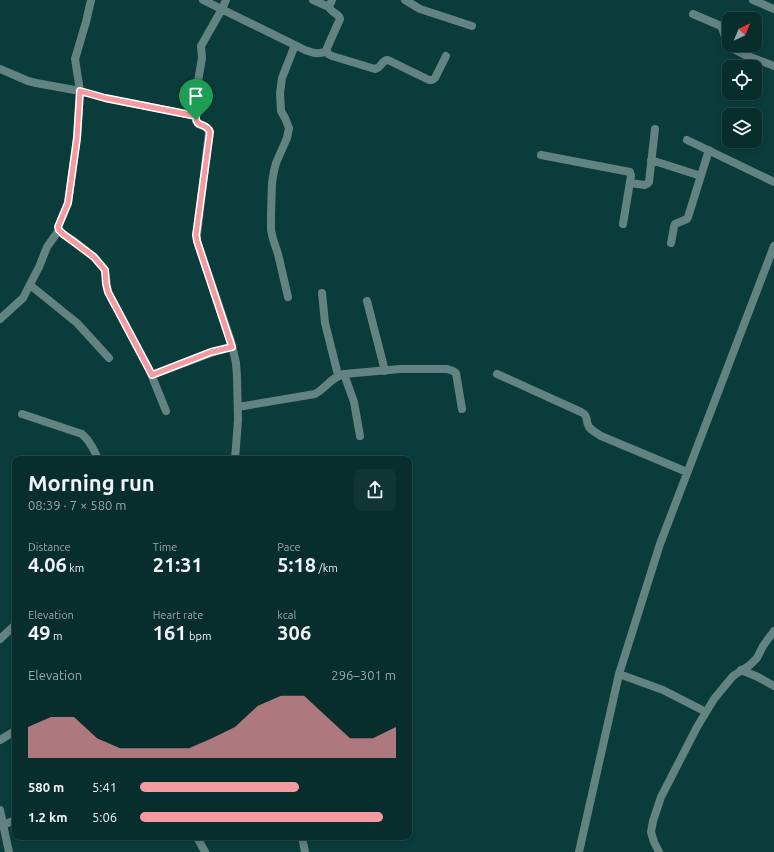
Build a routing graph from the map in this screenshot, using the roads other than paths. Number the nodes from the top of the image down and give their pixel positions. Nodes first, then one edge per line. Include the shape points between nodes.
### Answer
1 (91, 0) edge
2 (203, 0) edge
3 (226, 0) edge
4 (313, 0) edge
5 (405, 0) edge
6 (753, 0) edge
7 (330, 4) edge
8 (222, 9) junction
9 (774, 9) edge
10 (693, 14) dead end
11 (472, 26) dead end
12 (295, 45) junction
13 (327, 51) junction
14 (446, 56) dead end
15 (774, 66) edge
16 (0, 69) edge
17 (80, 91) junction
18 (196, 116) junction
19 (655, 129) dead end
20 (687, 140) dead end
21 (709, 150) junction
22 (541, 155) dead end
23 (651, 160) junction
24 (700, 176) junction
25 (774, 182) edge
26 (630, 183) junction
27 (622, 224) dead end
28 (59, 230) junction
29 (671, 243) dead end
30 (774, 246) edge
31 (30, 285) junction
32 (322, 293) dead end
33 (288, 297) dead end
34 (367, 301) dead end
35 (0, 320) edge
36 (232, 347) junction
37 (109, 358) dead end
38 (385, 371) junction
39 (497, 374) dead end
40 (152, 375) junction
41 (341, 375) junction
42 (238, 407) junction
43 (462, 408) dead end
44 (166, 411) dead end
45 (22, 414) dead end
46 (360, 436) dead end
47 (97, 456) edge
48 (235, 456) edge
49 (687, 472) junction
50 (12, 628) edge
51 (774, 630) edge
52 (0, 639) edge
53 (741, 670) junction
54 (619, 674) junction
55 (774, 686) edge
56 (706, 712) junction
57 (12, 732) edge
58 (0, 740) edge
59 (0, 810) edge
60 (12, 821) edge
61 (3, 825) junction
62 (199, 840) edge
63 (303, 840) edge
64 (9, 852) edge
65 (205, 852) edge
66 (305, 852) edge
67 (579, 852) edge
68 (659, 852) edge

1 - 17 street via 75,59
2 - 8 street
3 - 8 street
4 - 7 street
5 - 11 street via 420,9
6 - 9 street
7 - 13 street via 330,11 340,16 340,19
8 - 12 street
8 - 18 street via 201,46
10 - 15 street via 721,26 725,40 732,48
12 - 13 street via 314,53
12 - 33 street via 282,78 281,111 288,128 287,138 274,171 271,214 271,230
13 - 14 street via 332,56 375,69 382,61 388,60 429,80 435,78
16 - 17 street via 32,82
17 - 18 street
17 - 28 street via 69,198 59,223
18 - 36 street via 198,124 206,126 210,132 196,235
19 - 23 street
20 - 21 street
21 - 24 street
21 - 25 street
22 - 26 street via 628,171 631,174
23 - 24 street
23 - 26 street via 647,184
24 - 29 street via 687,219 675,224
26 - 27 street
28 - 31 street via 47,247
28 - 40 street via 94,257 105,270 108,292
30 - 49 street
31 - 35 street via 23,298
31 - 37 street via 77,322
32 - 41 street via 325,323
34 - 38 street
36 - 40 street via 211,352
36 - 42 street via 238,376
38 - 41 street
38 - 43 street via 453,371 457,377
39 - 49 street via 585,414 588,425 601,436
40 - 44 street
41 - 42 street via 315,394
41 - 46 street via 354,402
42 - 48 street
45 - 47 street via 82,434
49 - 54 street via 660,544
50 - 52 street
51 - 53 street via 757,658
53 - 55 street
53 - 56 street via 733,676
54 - 56 street via 663,690
54 - 67 street
56 - 68 street via 661,796 651,832
57 - 58 street
59 - 61 street
60 - 61 street
61 - 64 street
62 - 65 street
63 - 66 street

